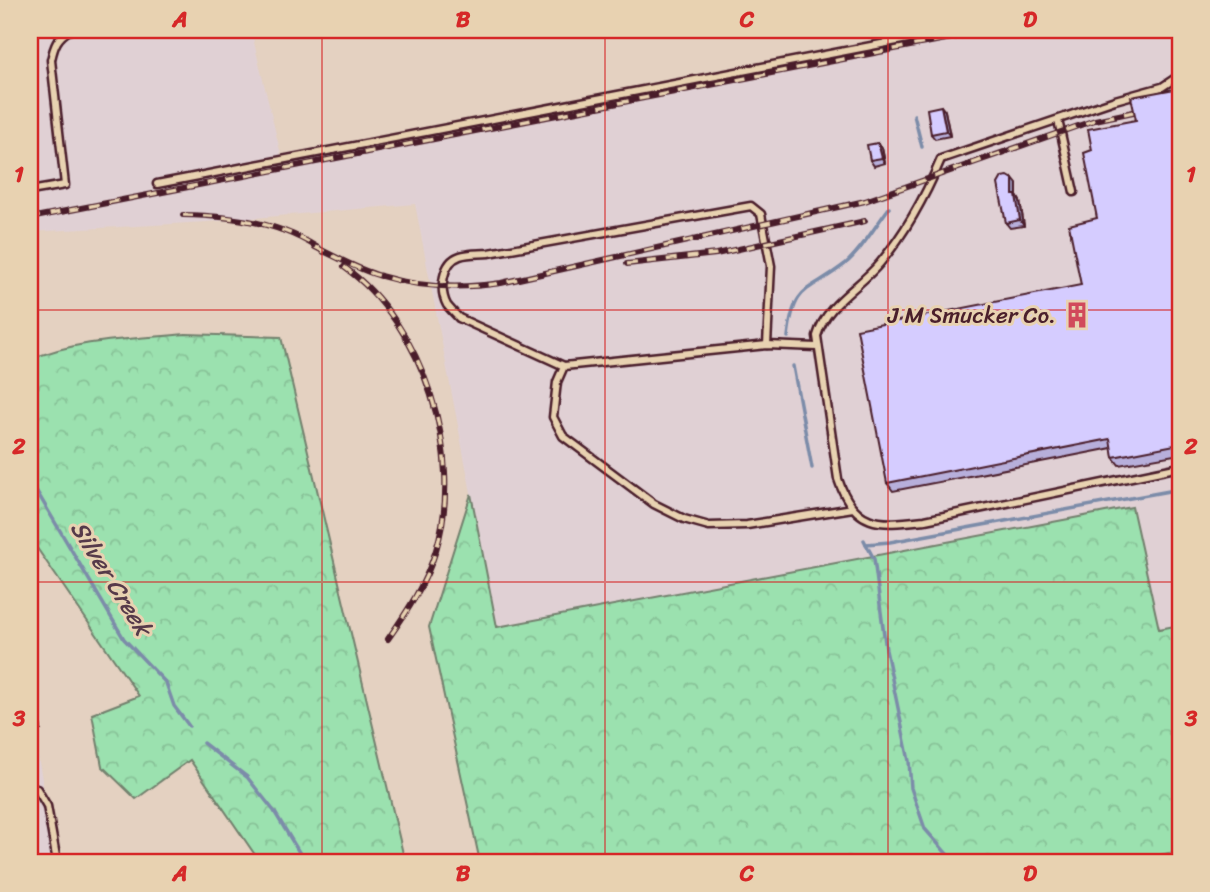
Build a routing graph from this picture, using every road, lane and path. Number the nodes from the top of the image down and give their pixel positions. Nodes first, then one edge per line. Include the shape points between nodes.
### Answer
1 (70, 30) edge
2 (954, 30) edge
3 (1180, 75) edge
4 (1058, 120) junction
5 (157, 184) dead end
6 (30, 191) edge
7 (1074, 192) dead end
8 (768, 345) junction
9 (817, 347) junction
10 (564, 366) junction
11 (1180, 467) edge
12 (853, 508) junction
13 (30, 787) edge
14 (57, 862) edge

1 - 6 lane via 54,45 51,60 65,185
2 - 5 lane
3 - 4 lane via 1162,87
4 - 7 lane
4 - 9 lane via 941,159 919,208 895,245 821,322
8 - 9 lane
8 - 10 lane
8 - 10 lane via 771,266 761,214 751,206 450,261 443,288 446,304 459,318
9 - 12 lane via 838,479
10 - 12 lane via 553,417 563,436 654,504 684,519 709,526 747,525
11 - 12 lane via 925,520 887,524 868,520
13 - 14 lane via 37,789 47,806

